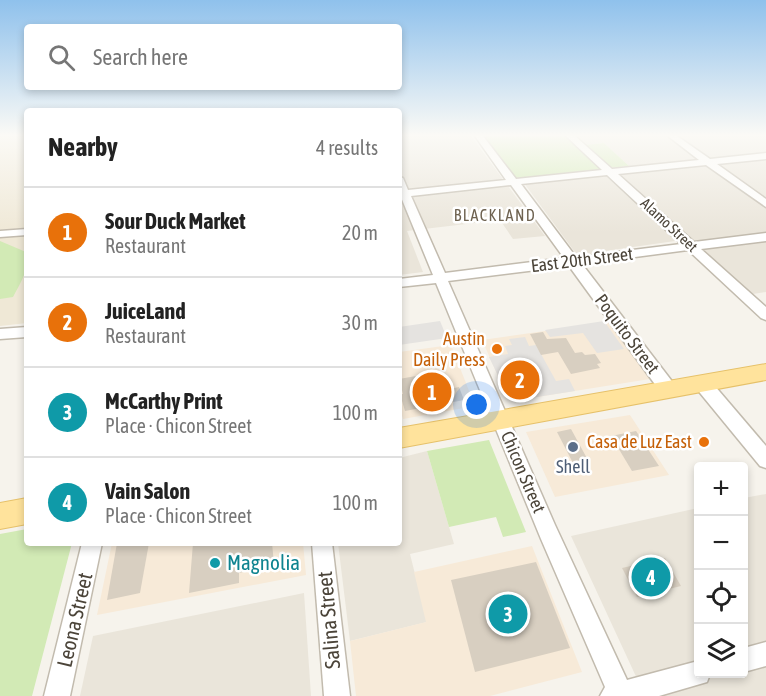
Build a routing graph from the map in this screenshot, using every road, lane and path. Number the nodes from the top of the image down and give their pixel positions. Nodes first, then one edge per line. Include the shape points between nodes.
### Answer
1 (502, 168) edge
2 (608, 168) edge
3 (646, 168) edge
4 (717, 168) edge
5 (612, 172) junction
6 (512, 182) junction
7 (402, 194) edge
8 (766, 204) edge
9 (24, 232) edge
10 (0, 234) edge
11 (766, 237) edge
12 (692, 246) junction
13 (572, 261) junction
14 (440, 277) junction
15 (402, 283) edge
16 (766, 315) edge
17 (24, 332) edge
18 (0, 334) edge
19 (766, 372) edge
20 (702, 383) junction
21 (668, 389) junction
22 (501, 420) junction
23 (402, 437) edge
24 (766, 460) edge
25 (24, 512) edge
26 (0, 516) edge
27 (91, 546) edge
28 (322, 546) edge
29 (766, 654) edge
30 (748, 659) edge
31 (694, 674) edge
32 (619, 695) edge
33 (57, 696) edge
34 (337, 696) edge

1 - 6 street, Poquito Street
2 - 5 street, Alamo Street
3 - 5 street
4 - 8 street
5 - 6 street
5 - 12 street, Alamo Street
6 - 7 street
6 - 13 street, Poquito Street
7 - 14 street, Chicon Street
9 - 10 street
11 - 12 street, East 20th Street
12 - 13 street, East 20th Street
12 - 16 street, Alamo Street
13 - 14 street, East 20th Street
13 - 21 street, Poquito Street
14 - 15 street, East 20th Street
14 - 22 street, Chicon Street
17 - 18 street
19 - 20 main road
20 - 21 main road
20 - 24 street
21 - 22 main road
22 - 23 main road
22 - 32 street, Chicon Street
25 - 26 main road
27 - 33 street, Leona Street
28 - 34 street, Salina Street
29 - 30 street
31 - 32 street

